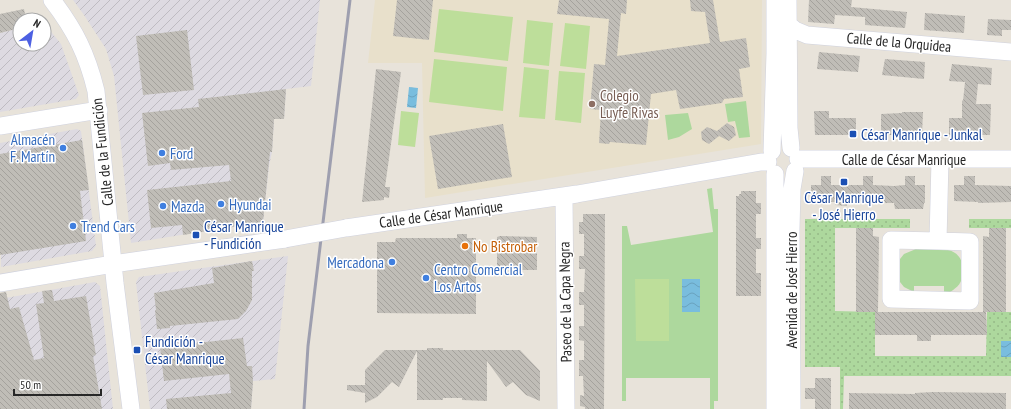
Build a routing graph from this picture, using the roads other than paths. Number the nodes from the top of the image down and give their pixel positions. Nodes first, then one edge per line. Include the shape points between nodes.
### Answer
1 (52, 0) edge
2 (775, 0) edge
3 (788, 0) edge
4 (789, 25) junction
5 (1011, 52) edge
6 (98, 110) junction
7 (0, 126) edge
8 (795, 159) junction
9 (1011, 159) edge
10 (940, 160) junction
11 (772, 162) junction
12 (564, 196) junction
13 (938, 241) junction
14 (113, 264) junction
15 (0, 283) edge
16 (131, 409) edge
17 (566, 409) edge
18 (776, 409) edge
19 (792, 409) edge

1 - 6 street, Calle de la Fundición via 79,41 90,65
2 - 11 street, Avenida de José Hierro
3 - 4 street, Avenida de José Hierro
4 - 5 street, Calle de la Orquidea via 807,34
4 - 8 street, Avenida de José Hierro via 789,128
6 - 7 street
6 - 14 street, Calle de la Fundición
8 - 10 street, Calle de César Manrique
8 - 11 street via 781,146
8 - 11 street via 789,175 784,176
8 - 19 street, Avenida de José Hierro via 791,229
9 - 10 street, Calle de César Manrique
10 - 13 street
11 - 12 street, Calle de César Manrique
11 - 18 street, Avenida de José Hierro
12 - 14 street, Calle de César Manrique, bridge
12 - 17 street, Paseo de la Capa Negra
13 - 13 street via 891,240 891,299 970,301 970,242
14 - 15 street, Calle de César Manrique
14 - 16 street, Calle de la Fundición

